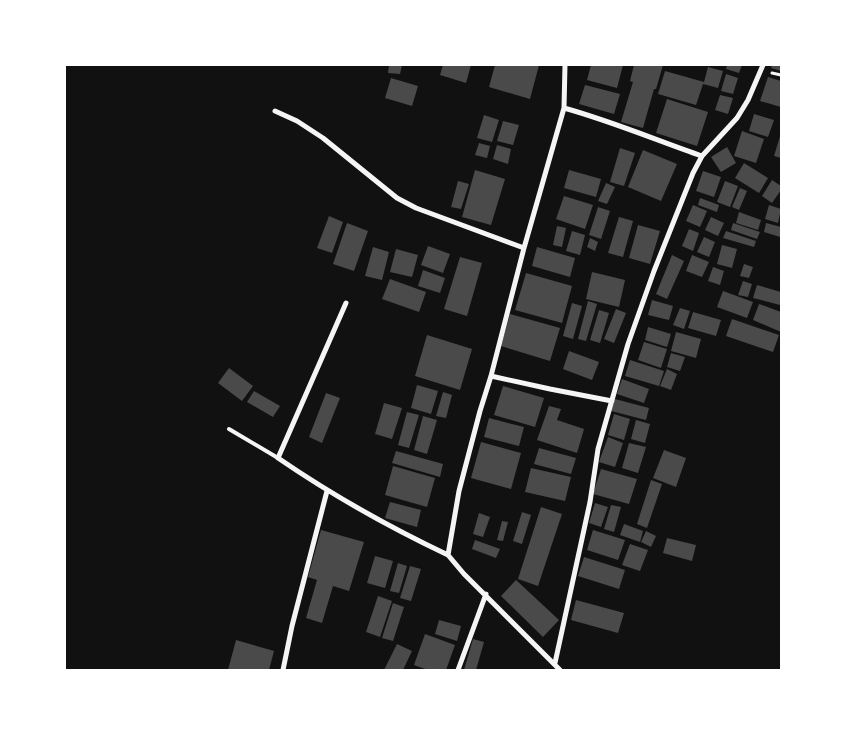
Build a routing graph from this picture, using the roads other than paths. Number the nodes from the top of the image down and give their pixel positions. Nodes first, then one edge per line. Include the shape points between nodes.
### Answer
1 (566, 65) edge
2 (764, 65) edge
3 (564, 108) junction
4 (275, 111) dead end
5 (702, 156) junction
6 (524, 248) junction
7 (346, 303) dead end
8 (491, 376) junction
9 (612, 401) junction
10 (229, 429) dead end
11 (278, 458) junction
12 (327, 491) junction
13 (448, 555) junction
14 (486, 594) junction
15 (554, 663) junction
16 (283, 670) edge
17 (458, 670) edge
18 (560, 670) edge

1 - 3 street
2 - 5 street via 737,118
3 - 5 street
3 - 6 street
4 - 6 street via 323,138 398,198 416,208
5 - 9 street via 651,280
6 - 8 street
7 - 11 street
8 - 9 street
8 - 13 street via 459,492
9 - 15 street via 598,449 590,502
10 - 11 lane
11 - 12 street
12 - 13 street
12 - 16 street
13 - 14 street
14 - 15 street
14 - 17 street
15 - 18 street

